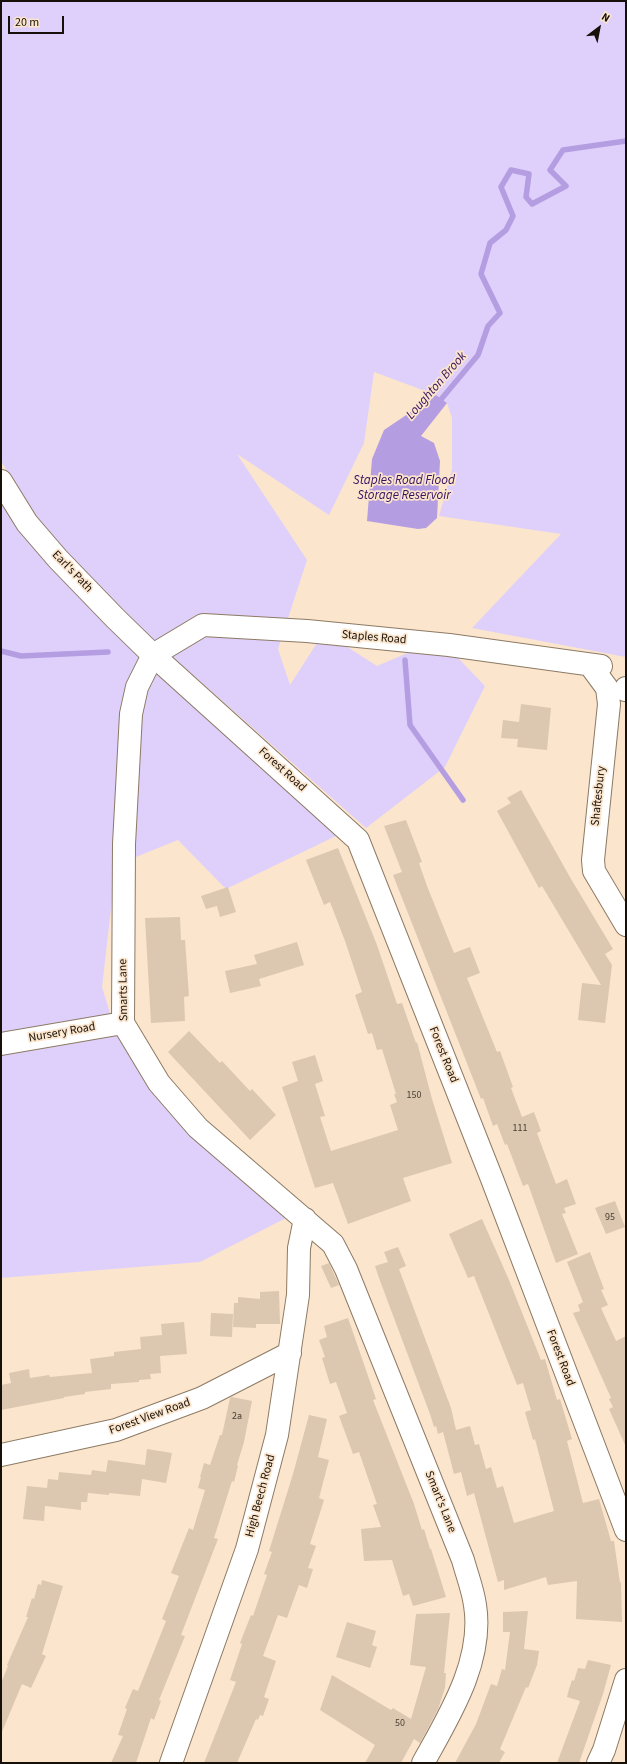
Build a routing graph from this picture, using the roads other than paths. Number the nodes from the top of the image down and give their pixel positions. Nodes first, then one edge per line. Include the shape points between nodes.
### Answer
1 (1, 481) edge
2 (154, 655) junction
3 (596, 665) joint
4 (626, 925) edge
5 (123, 1023) junction
6 (1, 1044) edge
7 (305, 1219) junction
8 (333, 1244) joint
9 (290, 1353) junction
10 (1, 1455) edge
11 (626, 1530) edge
12 (626, 1680) edge
13 (171, 1763) edge
14 (423, 1763) edge
15 (598, 1763) edge

1 - 2 street, Earl's Path via 27,523 58,559
2 - 3 street, Staples Road via 203,625 307,631 449,645
2 - 5 street, Smarts Lane via 136,687 131,714 124,844
2 - 11 street, Forest Road via 358,840 492,1179
3 - 4 street, Shaftesbury via 608,688 609,704 592,860 594,871
5 - 6 street, Nursery Road
5 - 7 street, Smarts Lane via 159,1083 198,1128
7 - 8 street, Smarts Lane
7 - 9 street, High Beech Road via 299,1248 298,1294
8 - 14 street, Smart's Lane via 346,1269 463,1560 475,1606 476,1636 465,1681
9 - 10 street, Forest View Road via 202,1398 116,1430
9 - 13 street, High Beech Road via 277,1435 247,1549
12 - 15 street

